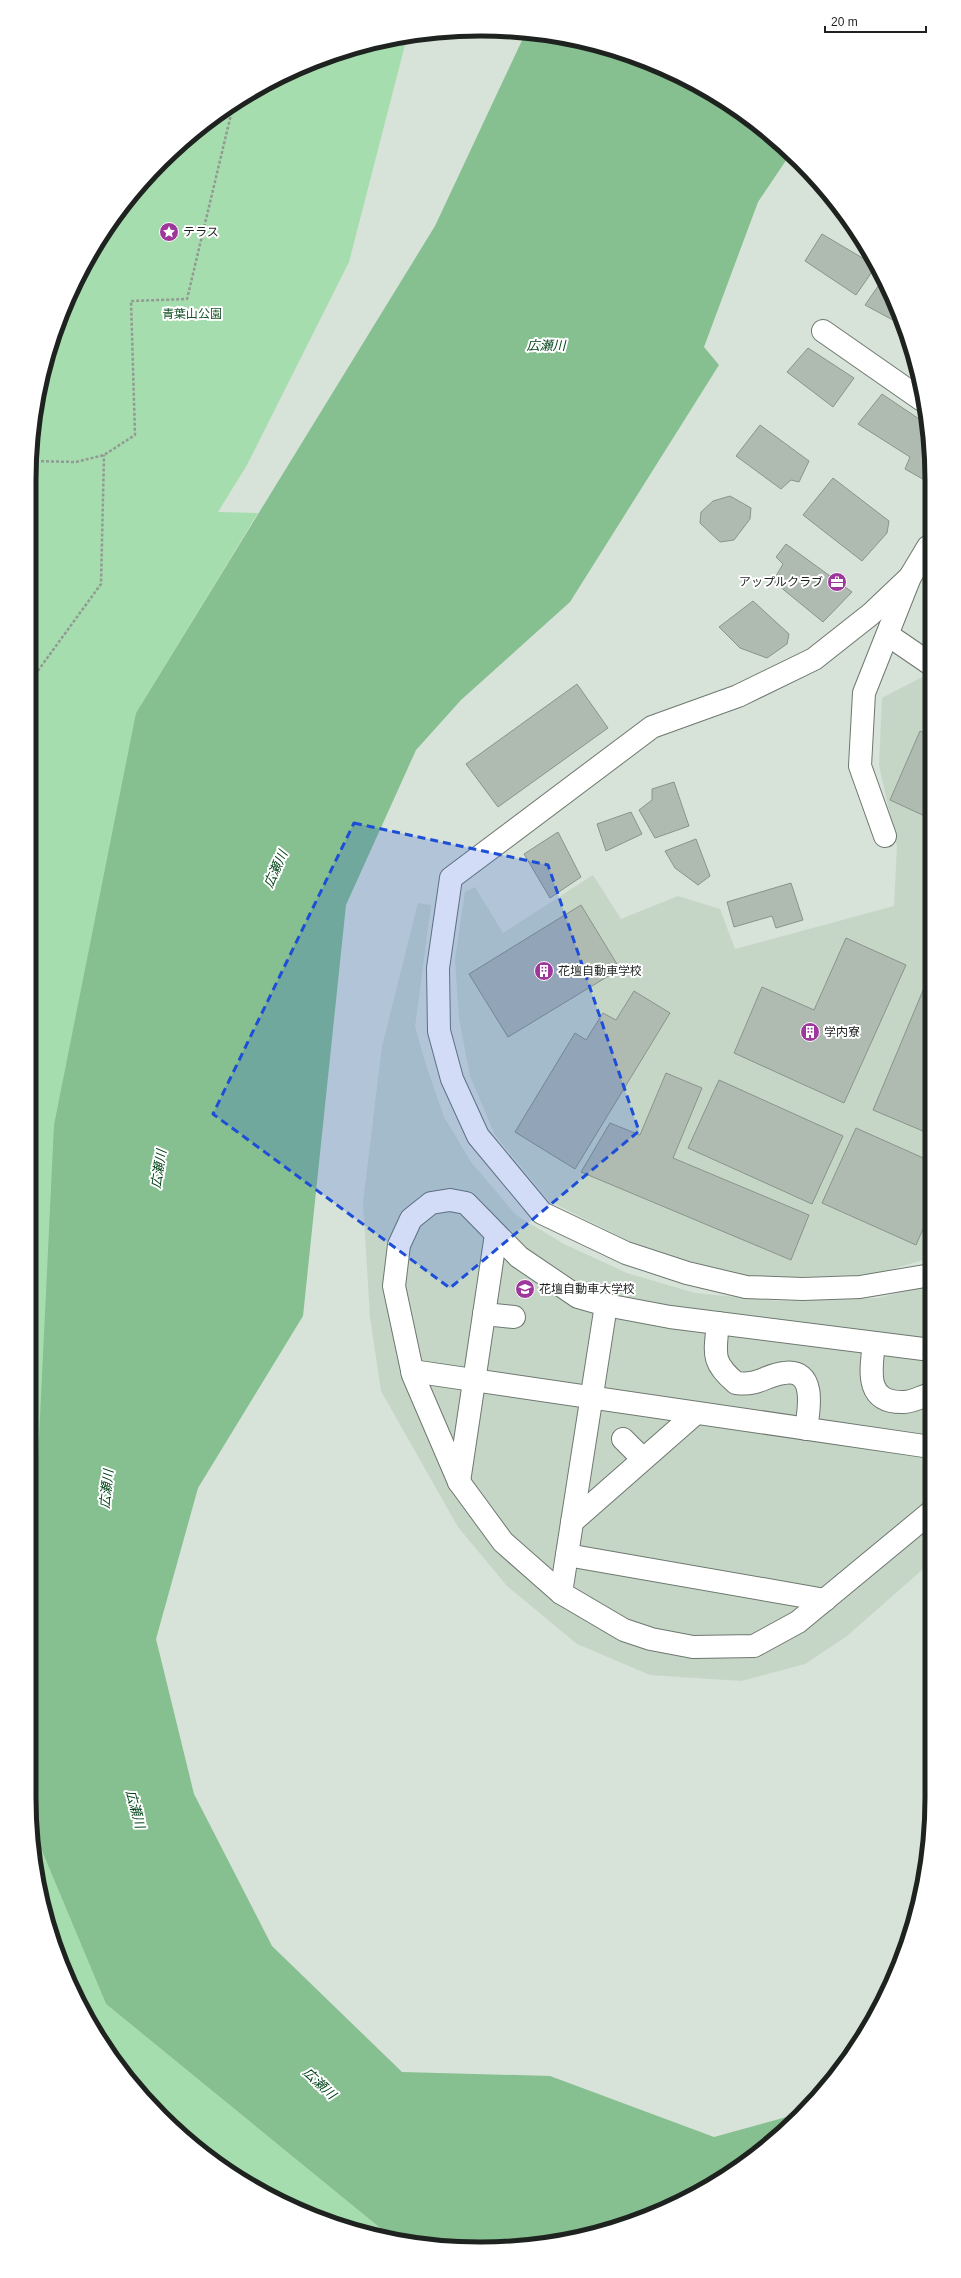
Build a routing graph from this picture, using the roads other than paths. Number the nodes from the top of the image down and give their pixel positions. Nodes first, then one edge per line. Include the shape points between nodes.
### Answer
1 (823, 331) dead end
2 (916, 396) edge
3 (925, 552) edge
4 (910, 577) junction
5 (888, 635) junction
6 (925, 660) edge
7 (885, 836) dead end
8 (496, 1234) junction
9 (925, 1276) edge
10 (606, 1305) junction
11 (484, 1314) junction
12 (514, 1317) dead end
13 (718, 1323) junction
14 (874, 1343) junction
15 (925, 1349) edge
16 (412, 1371) junction
17 (474, 1380) junction
18 (925, 1396) edge
19 (591, 1398) junction
20 (695, 1414) junction
21 (806, 1429) junction
22 (623, 1439) dead end
23 (925, 1446) edge
24 (643, 1459) junction
25 (459, 1482) junction
26 (925, 1517) edge
27 (572, 1522) junction
28 (567, 1555) junction
29 (561, 1593) junction
30 (825, 1600) junction

1 - 2 street
3 - 4 street
4 - 5 street
4 - 9 street via 871,614 814,659 738,696 652,726 451,878 438,968 438,1031 450,1072 478,1136 542,1213 626,1253 687,1273 746,1287 860,1287
5 - 6 street
5 - 7 street via 864,692 860,766
8 - 10 street via 519,1257 578,1296
8 - 11 street
8 - 16 street via 466,1203 450,1200 431,1203 411,1219 399,1244 394,1286
10 - 13 street
10 - 19 street
11 - 12 street
11 - 17 street
13 - 14 street
13 - 21 street via 715,1356 722,1371 736,1383 760,1382 784,1373 792,1373 809,1387 810,1403
14 - 15 street
14 - 18 street via 872,1385 882,1397 905,1402
16 - 17 street
16 - 25 street
17 - 19 street
17 - 25 street
19 - 20 street
19 - 27 street
20 - 21 street
20 - 24 street
21 - 23 street
22 - 24 street
24 - 27 street
25 - 29 street via 503,1542
26 - 30 street
27 - 28 street
28 - 29 street
28 - 30 street
29 - 30 street via 624,1630 651,1639 693,1647 754,1646 798,1622

